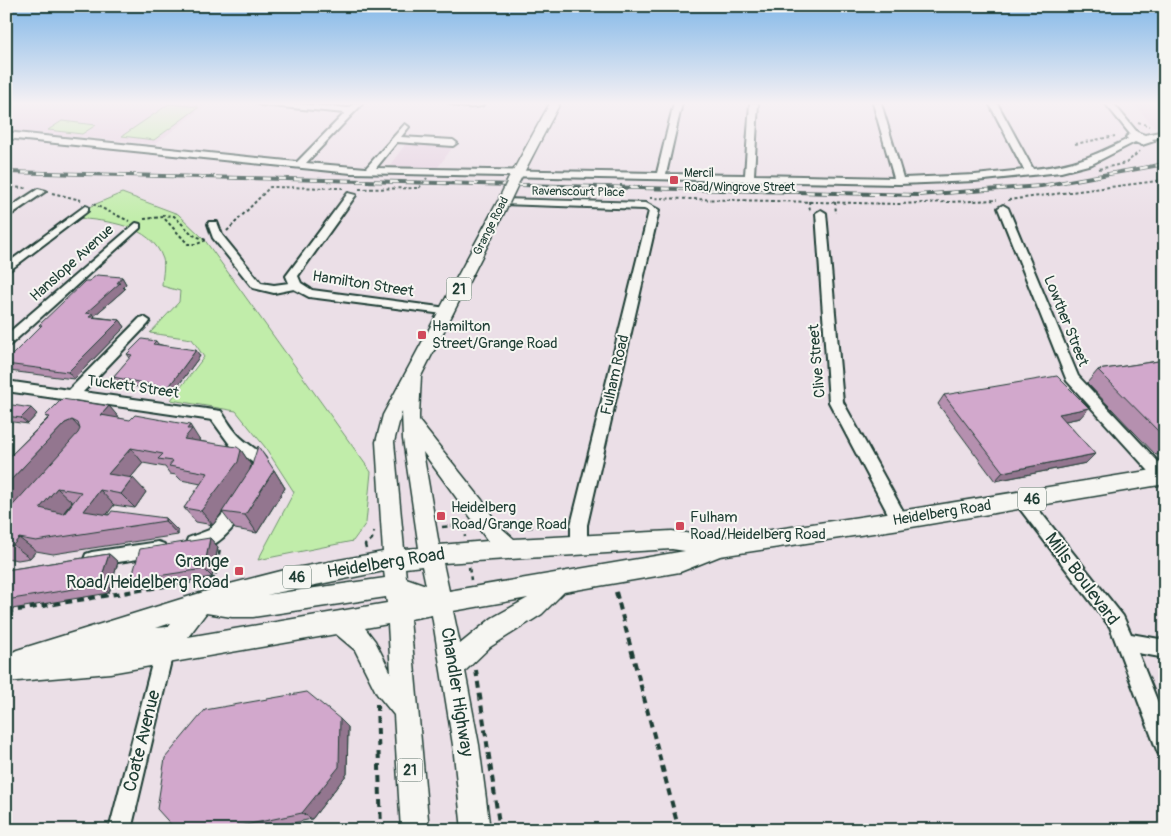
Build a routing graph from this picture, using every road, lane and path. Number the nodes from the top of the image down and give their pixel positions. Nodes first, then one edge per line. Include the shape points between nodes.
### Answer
1 (77, 142) edge
2 (322, 142) edge
3 (392, 142) edge
4 (439, 142) edge
5 (534, 142) edge
6 (669, 142) edge
7 (751, 142) edge
8 (888, 142) edge
9 (1014, 142) edge
10 (1085, 142) edge
11 (1125, 142) edge
12 (453, 143) dead end
13 (1075, 144) dead end
14 (300, 164) junction
15 (369, 170) junction
16 (1030, 172) junction
17 (660, 177) junction
18 (426, 178) dead end
19 (515, 178) junction
20 (749, 179) junction
21 (899, 180) junction
22 (1165, 180) edge
23 (621, 184) dead end
24 (6, 187) edge
25 (41, 191) junction
26 (354, 192) junction
27 (621, 197) dead end
28 (643, 199) dead end
29 (504, 201) junction
30 (810, 202) junction
31 (835, 202) junction
32 (86, 204) junction
33 (651, 208) joint
34 (1003, 208) dead end
35 (836, 213) dead end
36 (6, 215) edge
37 (816, 215) joint
38 (158, 216) junction
39 (133, 224) junction
40 (213, 224) dead end
41 (217, 236) junction
42 (206, 240) junction
43 (6, 270) edge
44 (296, 285) junction
45 (447, 312) junction
46 (144, 321) dead end
47 (6, 342) edge
48 (413, 376) junction
49 (6, 386) edge
50 (72, 395) junction
51 (56, 411) edge
52 (410, 422) junction
53 (1163, 476) edge
54 (1022, 500) junction
55 (900, 520) junction
56 (484, 521) junction
57 (463, 526) dead end
58 (579, 534) junction
59 (221, 544) dead end
60 (509, 547) junction
61 (718, 547) junction
62 (432, 555) junction
63 (393, 560) junction
64 (73, 562) edge
65 (558, 583) junction
66 (395, 586) junction
67 (616, 592) dead end
68 (47, 597) edge
69 (202, 603) junction
70 (442, 603) junction
71 (44, 606) junction
72 (397, 611) junction
73 (6, 612) edge
74 (339, 623) junction
75 (1125, 642) junction
76 (169, 644) junction
77 (67, 646) junction
78 (1165, 649) edge
79 (6, 665) edge
80 (478, 665) dead end
81 (454, 667) junction
82 (6, 670) edge
83 (377, 702) dead end
84 (406, 710) junction
85 (1165, 746) edge
86 (120, 830) edge
87 (381, 830) edge
88 (415, 830) edge
89 (476, 830) edge
90 (500, 830) edge
91 (679, 830) edge

1 - 14 street
2 - 14 street
3 - 15 street
4 - 12 street
5 - 19 main road, Grange Road / 21
6 - 17 street
7 - 20 street
8 - 21 street
9 - 16 street
10 - 13 path
11 - 16 street via 1089,162
14 - 15 street
15 - 19 street
16 - 21 street via 975,178
17 - 19 street
17 - 20 street
18 - 26 path, bridge via 419,188
19 - 29 main road, Grange Road / 21, bridge
20 - 21 street
22 - 31 path via 1011,200 908,204
23 - 27 path, bridge
24 - 25 path
25 - 32 path
25 - 36 street
26 - 41 path via 346,191 347,188 270,187 225,233
26 - 44 street, Hamilton Street via 292,276
28 - 30 path
29 - 33 street, Ravenscourt Place
29 - 45 main road, Grange Road / 21
30 - 31 path
30 - 37 path
31 - 35 path
32 - 39 path
32 - 43 street
33 - 58 street, Fulham Road via 654,210
34 - 53 street, Lowther Street via 1072,378
37 - 55 street, Clive Street via 836,402
38 - 39 path
38 - 42 path via 174,216 193,235
38 - 42 path via 163,217 188,244
39 - 47 street, Hanslope Avenue
40 - 41 street
41 - 42 path
41 - 44 street via 257,286 274,289
44 - 45 street, Hamilton Street via 309,293
45 - 48 main road, Grange Road / 21
46 - 50 street
48 - 52 main road, Grange Road / 21
48 - 63 main road, Grange Road / 21 via 395,402 385,442
49 - 50 street, Tuckett Street
50 - 51 street
50 - 64 street, Tuckett Street via 216,416 240,446 255,454 261,464 261,473 217,535 198,542
52 - 56 main road via 470,498
52 - 62 main road, Grange Road / 21
53 - 54 main road, Heidelberg Road / 46
54 - 55 main road, Heidelberg Road / 46
54 - 75 street, Mills Boulevard via 1117,622
55 - 61 main road, Heidelberg Road / 46
56 - 57 path
56 - 58 path via 496,515 519,528
56 - 60 main road via 493,535
58 - 60 main road, Heidelberg Road / 46
58 - 61 main road, Heidelberg Road / 46 via 672,540
59 - 71 path via 215,578
60 - 62 main road, Heidelberg Road / 46
61 - 65 main road, Heidelberg Road / 46 via 680,563
62 - 63 main road, Heidelberg Road / 46
62 - 70 main road, Chandler Highway / 21
63 - 66 main road, 21
63 - 69 main road, Heidelberg Road / 46 via 285,580
65 - 70 main road, Heidelberg Road / 46
65 - 81 main road via 534,607 482,639
66 - 69 main road via 253,607
66 - 70 main road via 411,589
66 - 72 main road, 21
67 - 91 path
68 - 71 path
69 - 76 main road
69 - 77 main road, Heidelberg Road / 46
70 - 72 main road, Heidelberg Road / 46
70 - 81 main road, Chandler Highway / 21
71 - 73 path
72 - 74 main road, Heidelberg Road / 46
72 - 84 main road, 21
74 - 76 main road, Heidelberg Road / 46
74 - 84 main road via 363,641 383,682
75 - 78 street
75 - 85 street, Mills Boulevard
76 - 77 main road
76 - 82 main road, Heidelberg Road / 46 via 110,661
76 - 86 street, Coate Avenue
77 - 79 main road, Heidelberg Road / 46
80 - 90 path via 476,672
81 - 89 main road, Chandler Highway / 21
83 - 87 path
84 - 88 main road, 21

